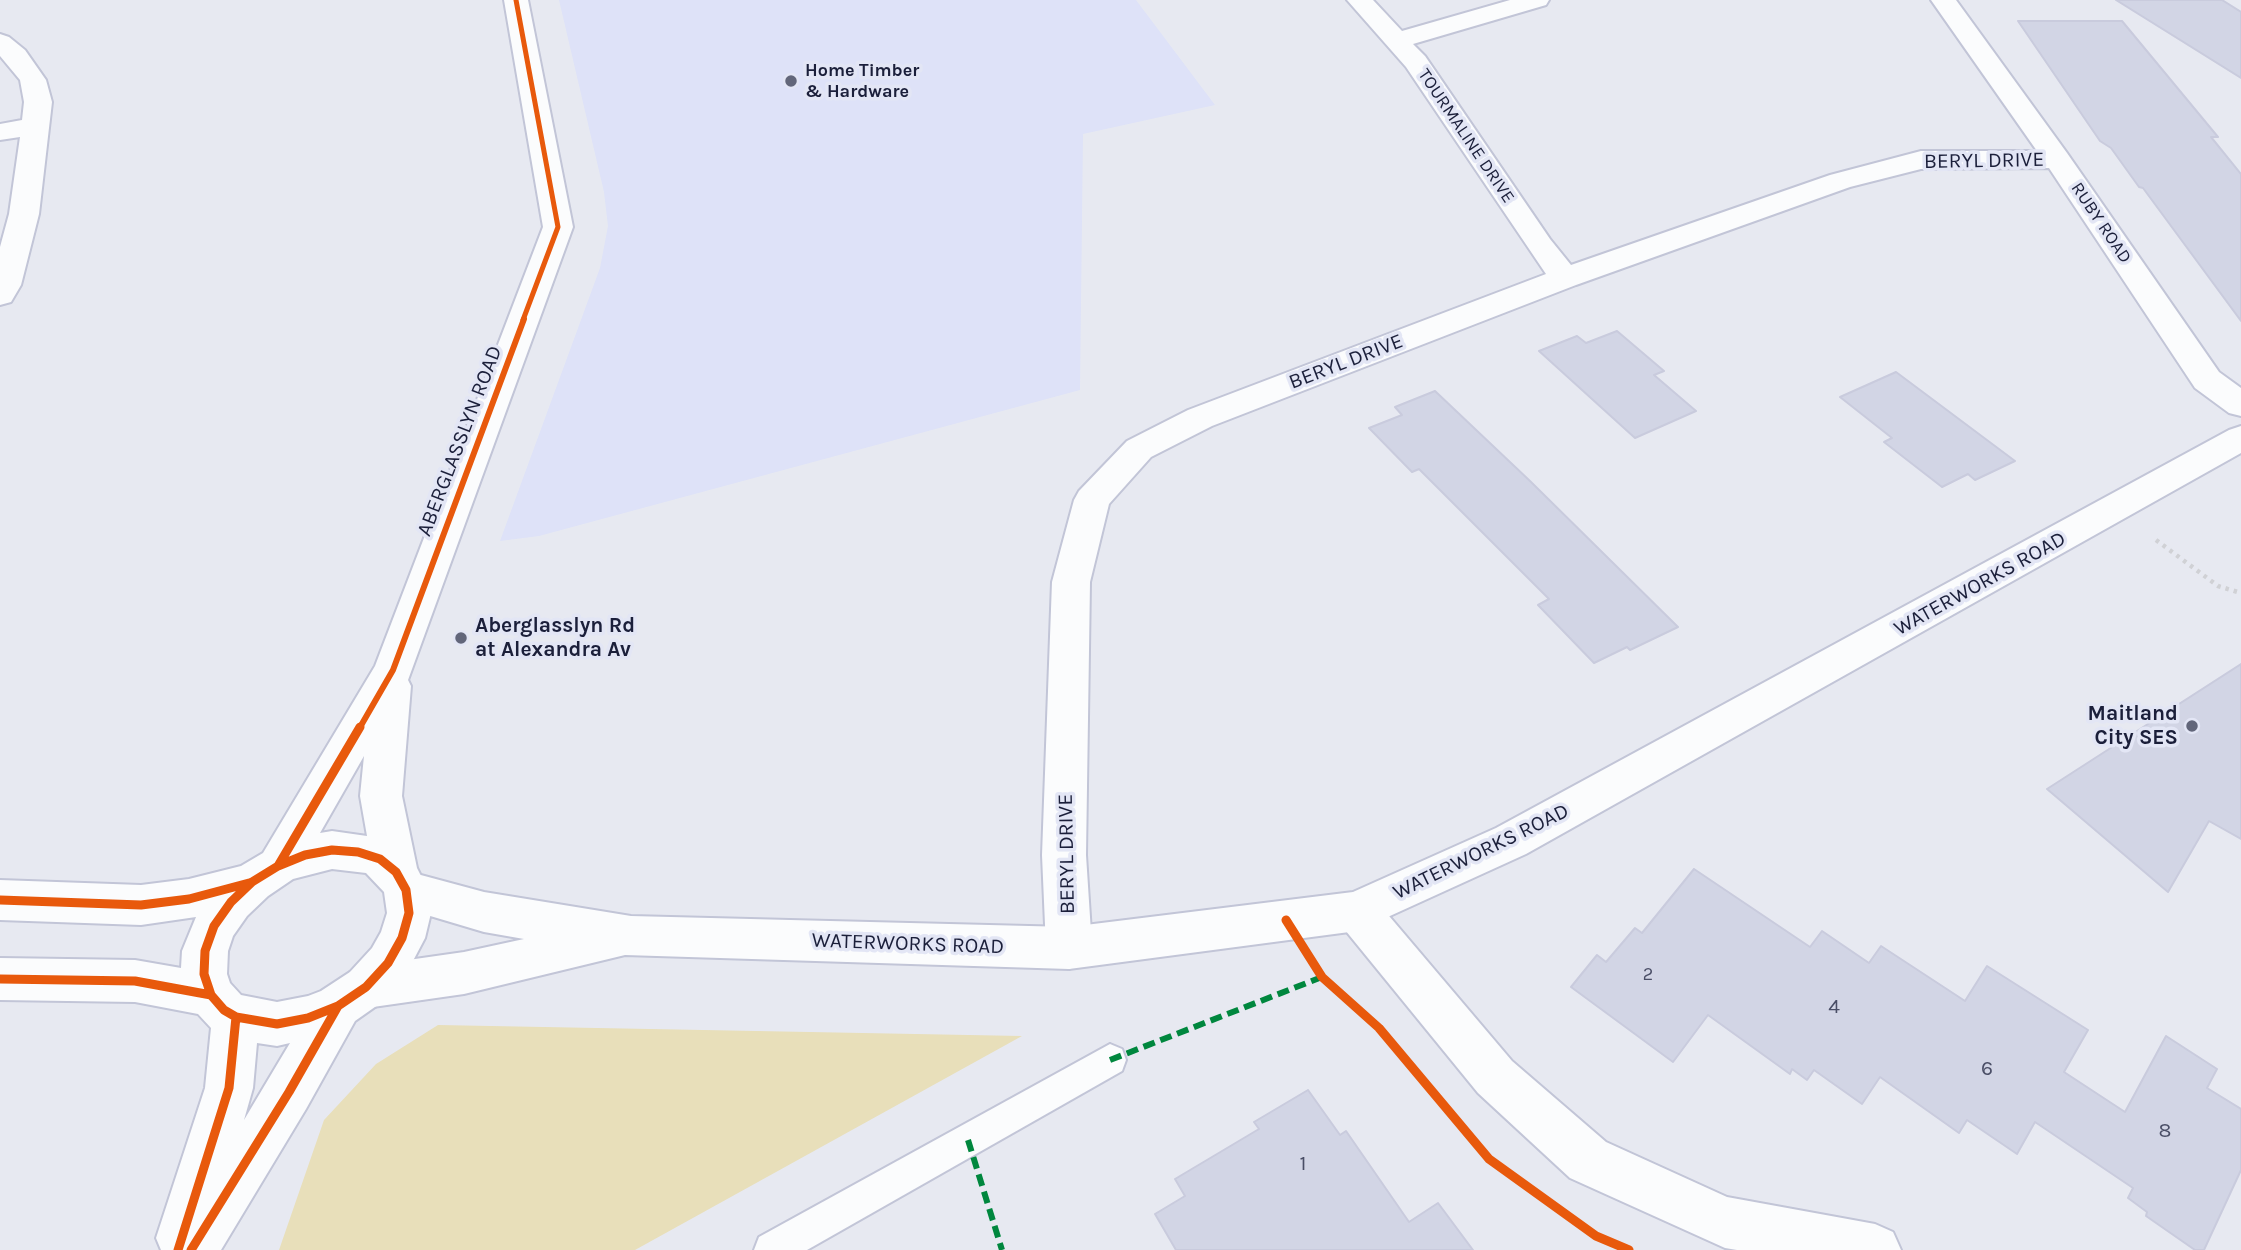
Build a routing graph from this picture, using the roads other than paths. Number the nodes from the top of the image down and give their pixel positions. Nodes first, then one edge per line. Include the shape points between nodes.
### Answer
1 (516, 0) edge
2 (1359, 0) edge
3 (1537, 0) edge
4 (1943, 0) edge
5 (1398, 40) junction
6 (0, 43) edge
7 (35, 126) junction
8 (0, 132) edge
9 (2057, 159) junction
10 (1565, 278) junction
11 (0, 295) edge
12 (2241, 405) edge
13 (2241, 438) edge
14 (393, 670) junction
15 (265, 874) junction
16 (401, 881) junction
17 (0, 900) edge
18 (1357, 911) junction
19 (631, 936) junction
20 (1069, 948) junction
21 (0, 979) edge
22 (352, 996) junction
23 (223, 1006) junction
24 (1110, 1060) dead end
25 (178, 1250) edge
26 (191, 1250) edge
27 (772, 1250) edge
28 (1874, 1250) edge

1 - 14 street, ABERGLASSLYN ROAD via 558,227
2 - 5 street, TOURMALINE DRIVE
3 - 5 street
4 - 9 street, RUBY ROAD
5 - 10 street, TOURMALINE DRIVE
6 - 7 street via 33,80 38,102
7 - 8 street
7 - 11 street via 24,214
9 - 10 street, BERYL DRIVE via 1921,160 1840,181
9 - 12 street, RUBY ROAD via 2207,380
10 - 20 street, BERYL DRIVE via 1200,418 1139,449 1093,500 1071,582 1064,855
13 - 18 street, WATERWORKS ROAD via 1511,841
14 - 15 street, ABERGLASSLYN ROAD
14 - 16 street, ABERGLASSLYN ROAD via 381,796
15 - 16 street via 305,855 332,850 380,859
15 - 17 street via 189,899 141,905
15 - 23 street via 230,902 205,950 204,974
16 - 19 street, WATERWORKS ROAD via 484,912
16 - 22 street via 409,913 402,938 388,963
18 - 20 street, WATERWORKS ROAD
18 - 28 street via 1494,1077 1588,1160 1725,1222
19 - 20 street, WATERWORKS ROAD
19 - 22 street, WATERWORKS ROAD
21 - 23 street via 135,981
22 - 23 street via 308,1018 277,1024
22 - 26 street
23 - 25 street via 229,1088
24 - 27 lane

